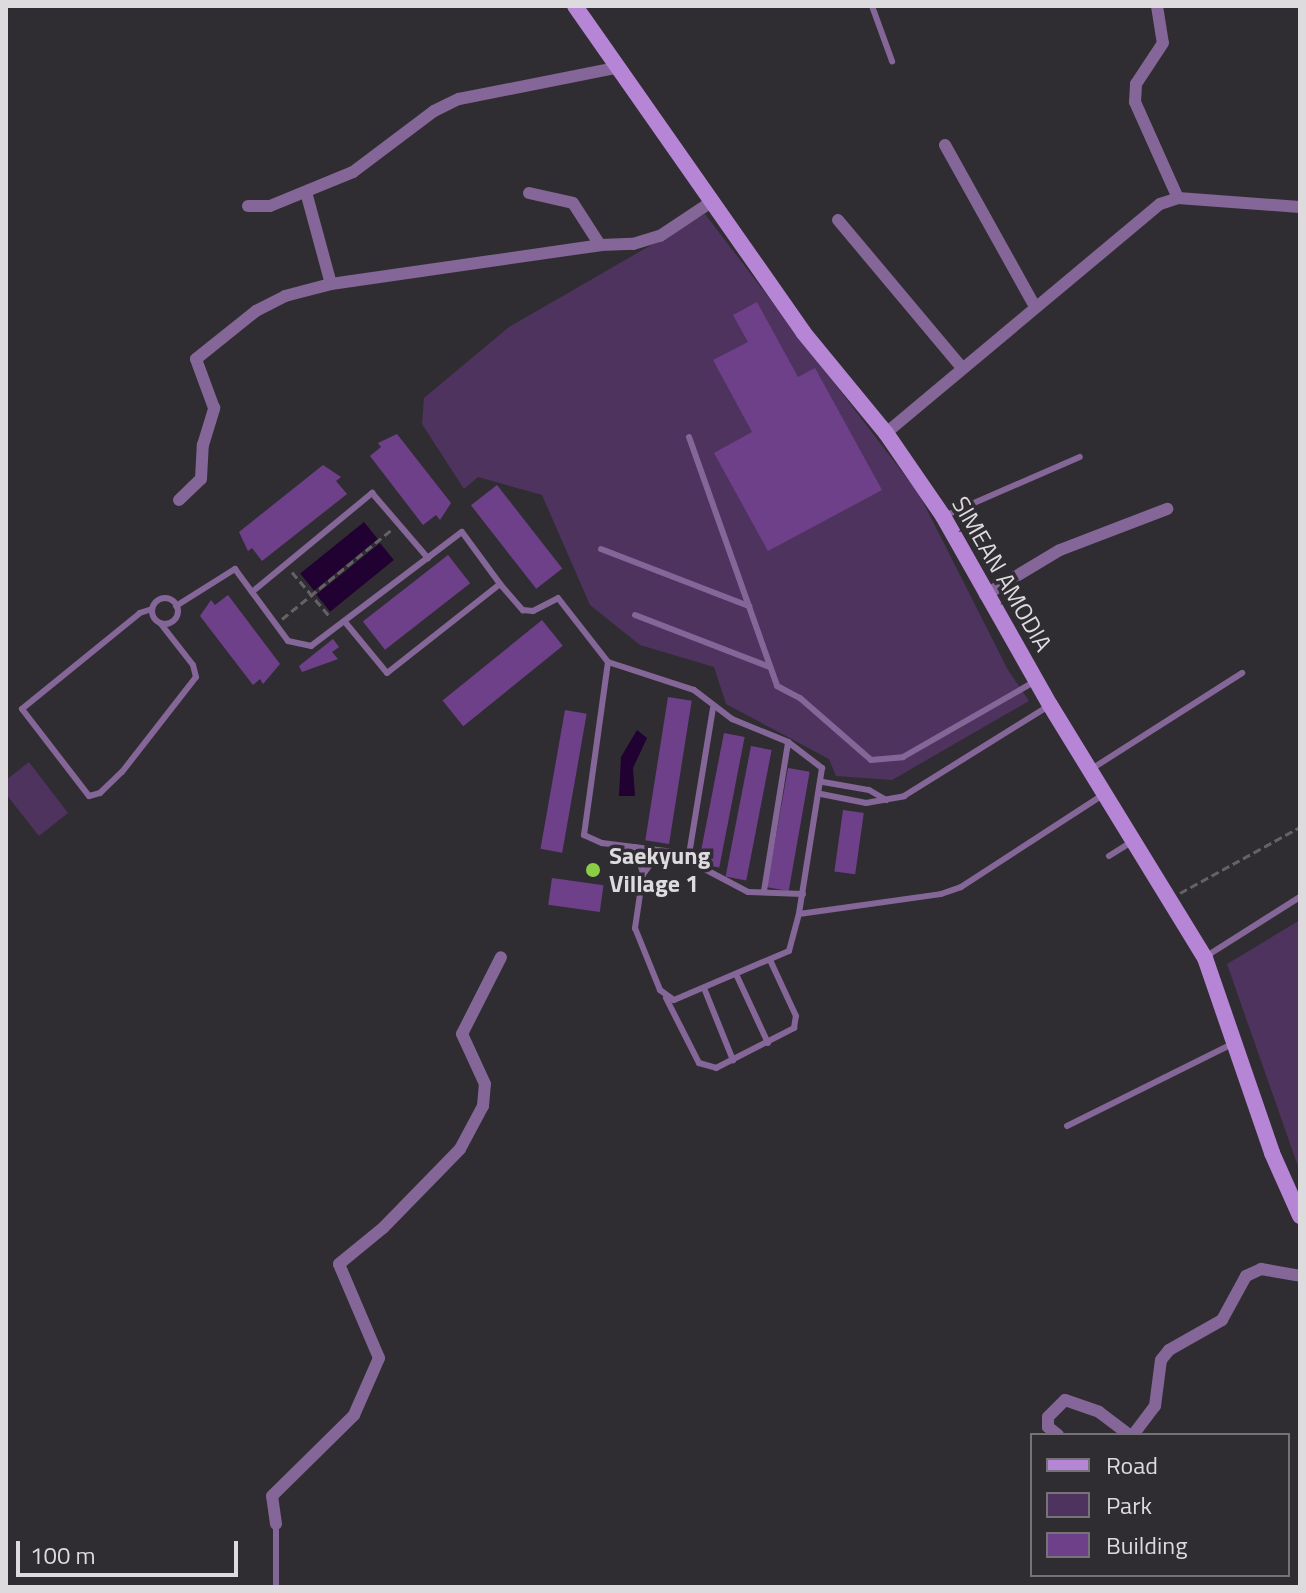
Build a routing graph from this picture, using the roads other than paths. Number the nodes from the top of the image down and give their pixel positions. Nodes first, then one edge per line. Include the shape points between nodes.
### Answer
1 (575, 6) edge
2 (872, 6) edge
3 (1157, 6) edge
4 (892, 61) dead end
5 (616, 68) junction
6 (945, 145) dead end
7 (306, 192) junction
8 (529, 193) dead end
9 (1178, 198) junction
10 (711, 202) junction
11 (248, 206) dead end
12 (1300, 207) edge
13 (838, 220) dead end
14 (600, 245) junction
15 (331, 284) junction
16 (1034, 305) junction
17 (962, 368) junction
18 (886, 433) junction
19 (689, 437) dead end
20 (1080, 457) dead end
21 (179, 500) dead end
22 (1167, 509) dead end
23 (943, 516) junction
24 (601, 549) dead end
25 (428, 558) junction
26 (500, 584) junction
27 (252, 592) junction
28 (985, 595) junction
29 (176, 606) junction
30 (749, 606) junction
31 (152, 609) junction
32 (635, 615) dead end
33 (161, 624) junction
34 (342, 624) junction
35 (608, 662) junction
36 (770, 667) junction
37 (1242, 673) dead end
38 (1036, 681) junction
39 (1050, 705) junction
40 (713, 708) junction
41 (788, 742) junction
42 (1090, 770) junction
43 (823, 782) junction
44 (821, 794) junction
45 (1104, 794) junction
46 (886, 800) junction
47 (1133, 841) junction
48 (635, 847) junction
49 (660, 851) junction
50 (689, 854) junction
51 (1109, 856) dead end
52 (643, 874) junction
53 (764, 891) junction
54 (803, 894) junction
55 (1300, 897) edge
56 (799, 914) junction
57 (501, 957) dead end
58 (1205, 958) junction
59 (770, 960) junction
60 (736, 974) junction
61 (704, 988) junction
62 (666, 998) junction
63 (1237, 1041) junction
64 (768, 1043) junction
65 (733, 1060) junction
66 (1067, 1126) dead end
67 (1300, 1216) edge
68 (1300, 1276) edge
69 (1056, 1433) edge
70 (1129, 1433) edge
71 (1134, 1433) edge
72 (276, 1524) joint
73 (276, 1587) edge

1 - 5 street, SIMEAN AMODIA
2 - 4 lane
3 - 9 street via 1163,43 1136,84 1135,102
5 - 7 street via 459,99 434,111 353,172
5 - 10 street, SIMEAN AMODIA
6 - 16 street
7 - 11 street via 270,206
7 - 15 street
8 - 14 street via 573,203
9 - 12 street
9 - 16 street via 1160,204
10 - 14 street via 660,236
10 - 18 street, SIMEAN AMODIA via 803,332
13 - 17 street
14 - 15 street
15 - 21 street via 285,296 256,311 196,359 214,408 203,445 201,479
16 - 17 street
17 - 18 street
18 - 23 street, SIMEAN AMODIA
19 - 30 lane
20 - 23 lane
22 - 28 street via 1060,550
23 - 28 street, SIMEAN AMODIA
24 - 30 lane
25 - 26 lane via 462,532
25 - 27 lane via 372,493
25 - 34 lane
26 - 34 lane via 387,673
26 - 35 lane via 523,610 533,611 558,598
27 - 29 lane via 235,569
27 - 34 lane via 298,647 311,646
28 - 38 street, SIMEAN AMODIA
29 - 31 lane via 166,599
29 - 33 lane via 175,619
30 - 36 lane
31 - 33 lane
31 - 33 lane via 140,613 22,709 89,796 100,793 122,772 196,677 193,665
32 - 36 lane
35 - 40 lane via 694,690
35 - 48 lane via 584,835
36 - 38 lane via 777,686 800,698 871,760 903,757
37 - 42 lane
38 - 39 street, SIMEAN AMODIA
39 - 42 street, SIMEAN AMODIA
39 - 46 lane via 904,796
40 - 41 lane
40 - 50 lane
41 - 43 lane via 818,763
41 - 53 lane
42 - 45 street, SIMEAN AMODIA
43 - 44 lane
43 - 46 lane via 869,790
44 - 46 lane via 866,803
44 - 54 lane
45 - 47 street, SIMEAN AMODIA
45 - 56 lane via 961,887
47 - 51 lane
47 - 58 street, SIMEAN AMODIA
48 - 49 lane
48 - 52 lane
49 - 50 lane
49 - 52 lane
50 - 53 lane via 712,874 748,892
52 - 62 lane via 635,928
53 - 54 lane
54 - 56 lane
55 - 58 lane
56 - 59 lane via 789,951
57 - 72 street via 462,1034 485,1084 483,1106 460,1149 383,1228 339,1264 379,1358 354,1415 272,1496
58 - 63 street, SIMEAN AMODIA
59 - 60 lane
59 - 64 lane via 796,1016 789,1034
60 - 61 lane
60 - 64 lane
61 - 62 lane
61 - 65 lane
62 - 65 lane via 704,1069
63 - 66 lane
63 - 67 street, SIMEAN AMODIA via 1272,1153
64 - 65 lane
68 - 71 street via 1261,1269 1246,1276 1222,1320 1161,1360 1155,1406
69 - 70 street via 1048,1427 1048,1417 1065,1400 1099,1412
72 - 73 lane

